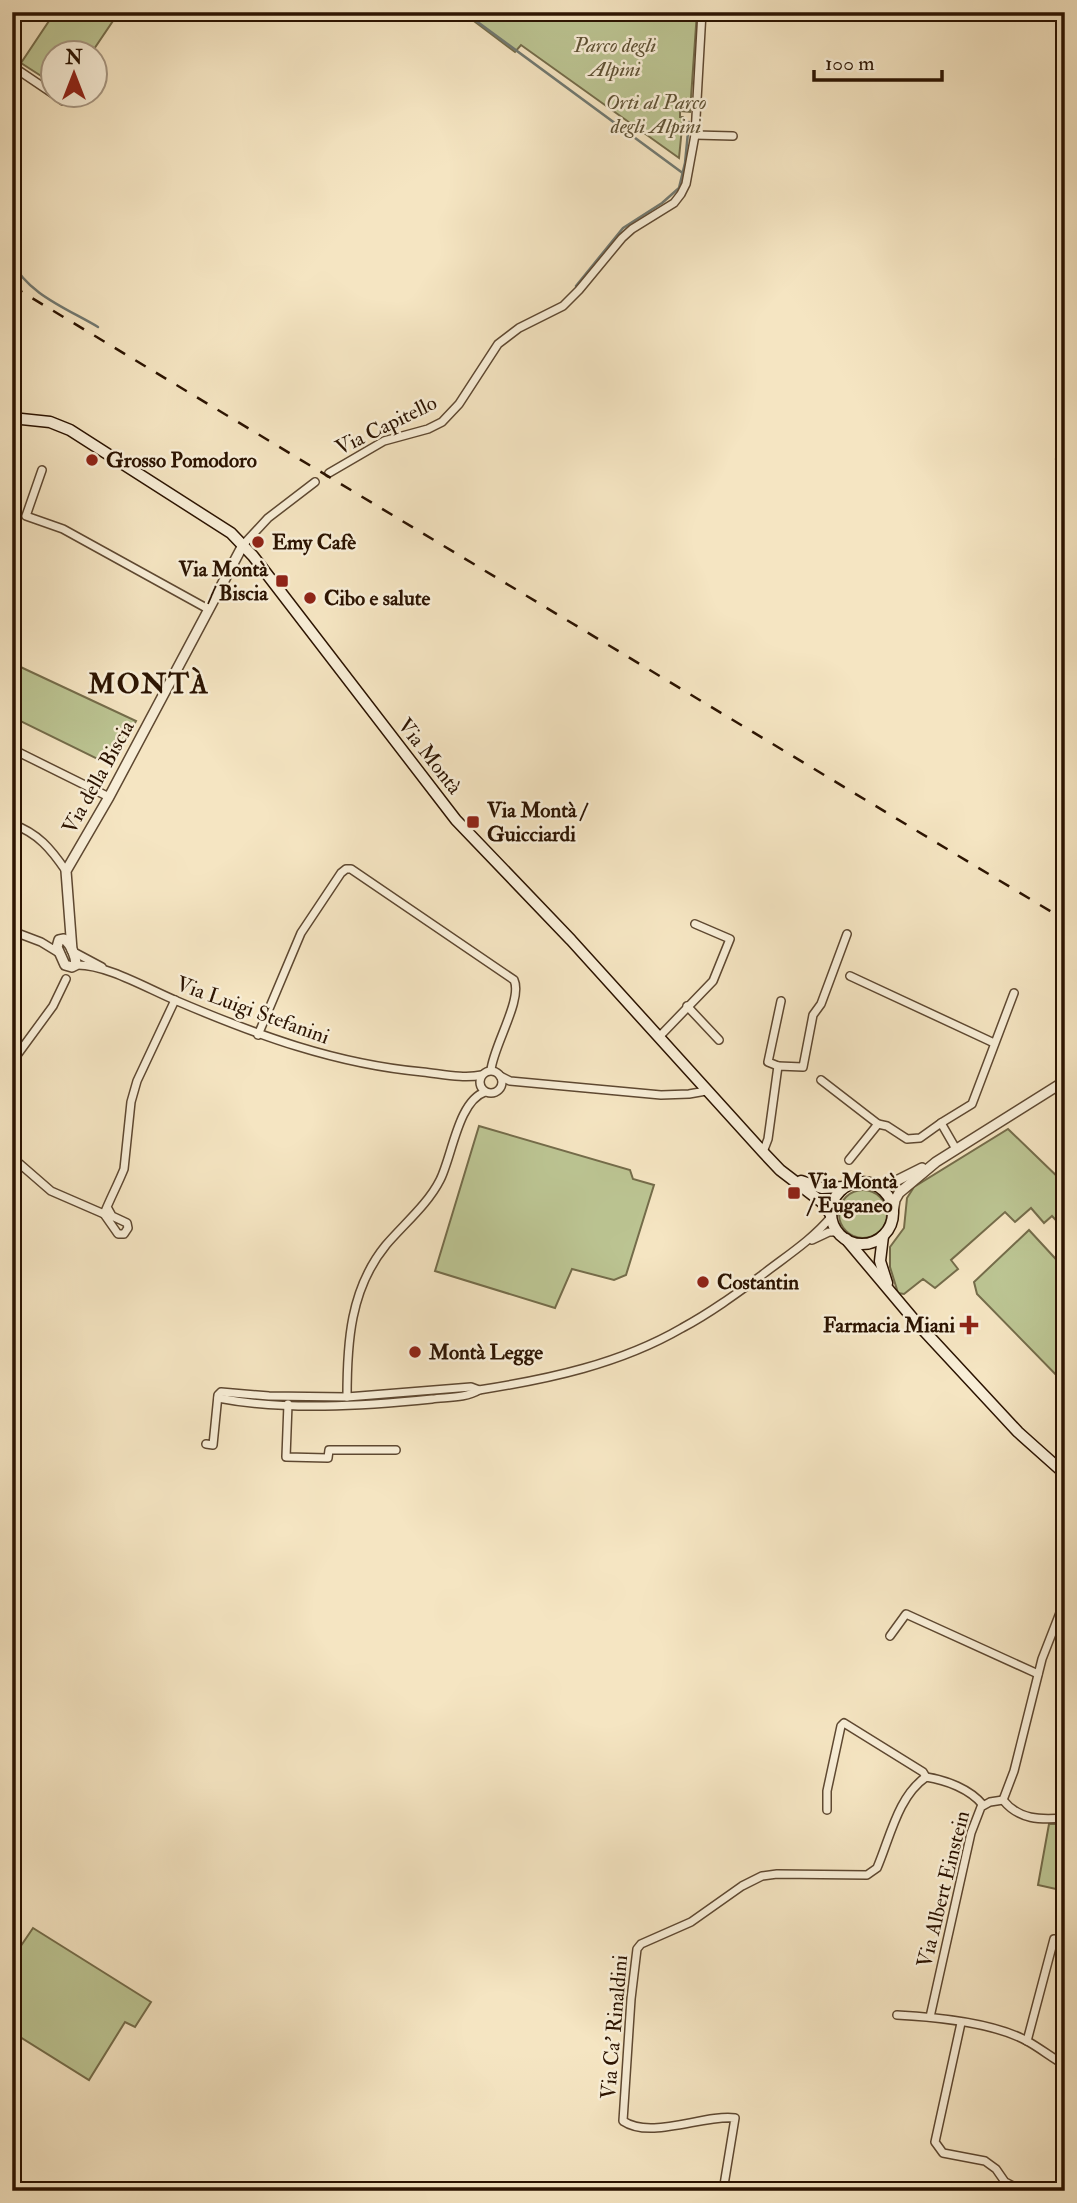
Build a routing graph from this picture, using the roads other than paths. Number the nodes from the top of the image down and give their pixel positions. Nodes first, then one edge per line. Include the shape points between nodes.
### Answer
1 (702, 12) edge
2 (12, 66) edge
3 (38, 84) edge
4 (695, 135) junction
5 (733, 136) dead end
6 (12, 418) edge
7 (42, 470) dead end
8 (329, 473) dead end
9 (315, 482) dead end
10 (243, 545) junction
11 (208, 609) junction
12 (12, 749) edge
13 (108, 797) junction
14 (12, 824) edge
15 (66, 871) junction
16 (70, 920) junction
17 (695, 924) dead end
18 (12, 931) edge
19 (847, 934) dead end
20 (60, 939) junction
21 (41, 942) junction
22 (72, 950) junction
23 (60, 954) junction
24 (71, 966) junction
25 (117, 975) junction
26 (850, 976) dead end
27 (1014, 993) dead end
28 (175, 1000) junction
29 (781, 1002) dead end
30 (687, 1006) junction
31 (258, 1034) junction
32 (659, 1037) junction
33 (719, 1040) dead end
34 (994, 1043) junction
35 (12, 1062) edge
36 (779, 1066) junction
37 (491, 1070) junction
38 (482, 1075) junction
39 (463, 1076) junction
40 (500, 1076) junction
41 (821, 1080) dead end
42 (510, 1081) junction
43 (1065, 1081) edge
44 (502, 1085) junction
45 (482, 1089) junction
46 (706, 1091) junction
47 (878, 1124) junction
48 (941, 1124) junction
49 (957, 1149) junction
50 (762, 1152) junction
51 (13, 1158) edge
52 (849, 1160) dead end
53 (936, 1162) junction
54 (784, 1173) junction
55 (876, 1185) junction
56 (845, 1187) junction
57 (893, 1213) junction
58 (831, 1216) junction
59 (837, 1232) junction
60 (883, 1236) junction
61 (846, 1239) junction
62 (801, 1244) junction
63 (891, 1293) junction
64 (12, 1296) edge
65 (12, 1332) edge
66 (479, 1390) junction
67 (269, 1395) junction
68 (218, 1396) junction
69 (300, 1396) junction
70 (348, 1397) junction
71 (379, 1403) junction
72 (288, 1404) junction
73 (328, 1405) junction
74 (206, 1444) dead end
75 (396, 1450) dead end
76 (1065, 1474) edge
77 (1065, 1600) edge
78 (890, 1636) dead end
79 (1038, 1674) junction
80 (926, 1777) junction
81 (1003, 1800) junction
82 (983, 1805) junction
83 (827, 1810) dead end
84 (1065, 1818) edge
85 (1065, 1941) edge
86 (897, 2015) dead end
87 (930, 2017) junction
88 (961, 2023) junction
89 (1027, 2041) junction
90 (1065, 2066) edge
91 (723, 2191) edge
92 (1023, 2191) edge

1 - 4 street, Via Capitello
2 - 3 street
4 - 5 street
4 - 8 street, Via Capitello via 686,184 674,203 622,238 563,306 498,344 447,418 428,429 373,446
6 - 10 main road, Via Montà via 50,422 70,430
7 - 11 street via 26,516 63,529
9 - 10 street via 268,518
10 - 11 street, Via della Biscia
10 - 32 main road, Via Montà via 456,820
11 - 13 street, Via della Biscia
12 - 13 street
13 - 15 street, Via della Biscia
14 - 15 street via 40,838
15 - 16 street
16 - 20 street
16 - 22 street
17 - 30 street via 730,939 713,981
18 - 21 street
19 - 36 street via 813,1015 803,1067
20 - 21 street
20 - 22 street
20 - 23 street
21 - 23 street
22 - 24 street via 76,959
22 - 25 street, Via Luigi Stefanini
23 - 24 street
24 - 25 street, Via Luigi Stefanini
24 - 35 street via 53,1006
25 - 28 street, Via Luigi Stefanini
26 - 34 street
27 - 34 street
28 - 31 street, Via Luigi Stefanini
28 - 51 street via 137,1081 124,1169 105,1210 51,1191
29 - 36 street via 768,1062
30 - 32 street
30 - 33 street
31 - 37 street via 301,933 333,883 351,869 514,980 515,996
31 - 39 street, Via Luigi Stefanini via 350,1062
32 - 46 main road, Via Montà
34 - 48 street via 972,1104
36 - 50 street
37 - 38 street, Via Luigi Stefanini
37 - 40 street
38 - 39 street, Via Luigi Stefanini
38 - 45 street
39 - 45 street, Via Luigi Stefanini
40 - 42 street
40 - 44 street
41 - 47 street
42 - 44 street
42 - 46 street via 660,1095
43 - 49 street
44 - 45 street via 495,1092
45 - 70 street via 471,1102 439,1183 377,1256 366,1276 351,1325
46 - 50 main road, Via Montà
47 - 48 street via 914,1139
47 - 52 street
48 - 49 street
49 - 53 street
50 - 54 main road, Via Montà
53 - 55 street via 888,1185
53 - 57 street via 899,1192
54 - 56 main road, Via Montà via 810,1186
54 - 58 main road, Via Montà via 823,1203
55 - 56 main road, Via Montà
55 - 57 main road via 890,1199
56 - 58 main road via 834,1199
57 - 60 main road
58 - 59 main road, Via Montà
58 - 62 street
59 - 61 main road
59 - 62 street
60 - 61 main road via 861,1244
60 - 63 main road via 880,1261
61 - 63 main road
62 - 66 street via 702,1317 643,1347 584,1368
63 - 76 main road via 1018,1432
64 - 65 street via 16,1318
66 - 70 street
66 - 71 street
67 - 68 street via 225,1392
67 - 69 street
67 - 72 street
68 - 72 street
68 - 74 street via 214,1445
69 - 70 street
69 - 72 street
70 - 71 street
70 - 73 street
71 - 73 street
72 - 73 street
72 - 75 street via 286,1457 328,1458 328,1450
77 - 79 street, Via Albert Einstein
78 - 79 street via 906,1614
79 - 81 street, Via Albert Einstein
80 - 82 street via 954,1785
80 - 83 street via 844,1723
80 - 91 street, Via Ca' Rinaldini via 905,1800 877,1868 867,1875 762,1876 691,1922 637,1949 623,2121 650,2127 736,2118
81 - 82 street, Via Albert Einstein
81 - 84 street via 1028,1817
82 - 87 street, Via Albert Einstein via 971,1833
85 - 89 street via 1054,1938
86 - 87 street
87 - 88 street
88 - 89 street via 1005,2031
88 - 92 street via 935,2142 943,2153 985,2161 1005,2182
89 - 90 street

